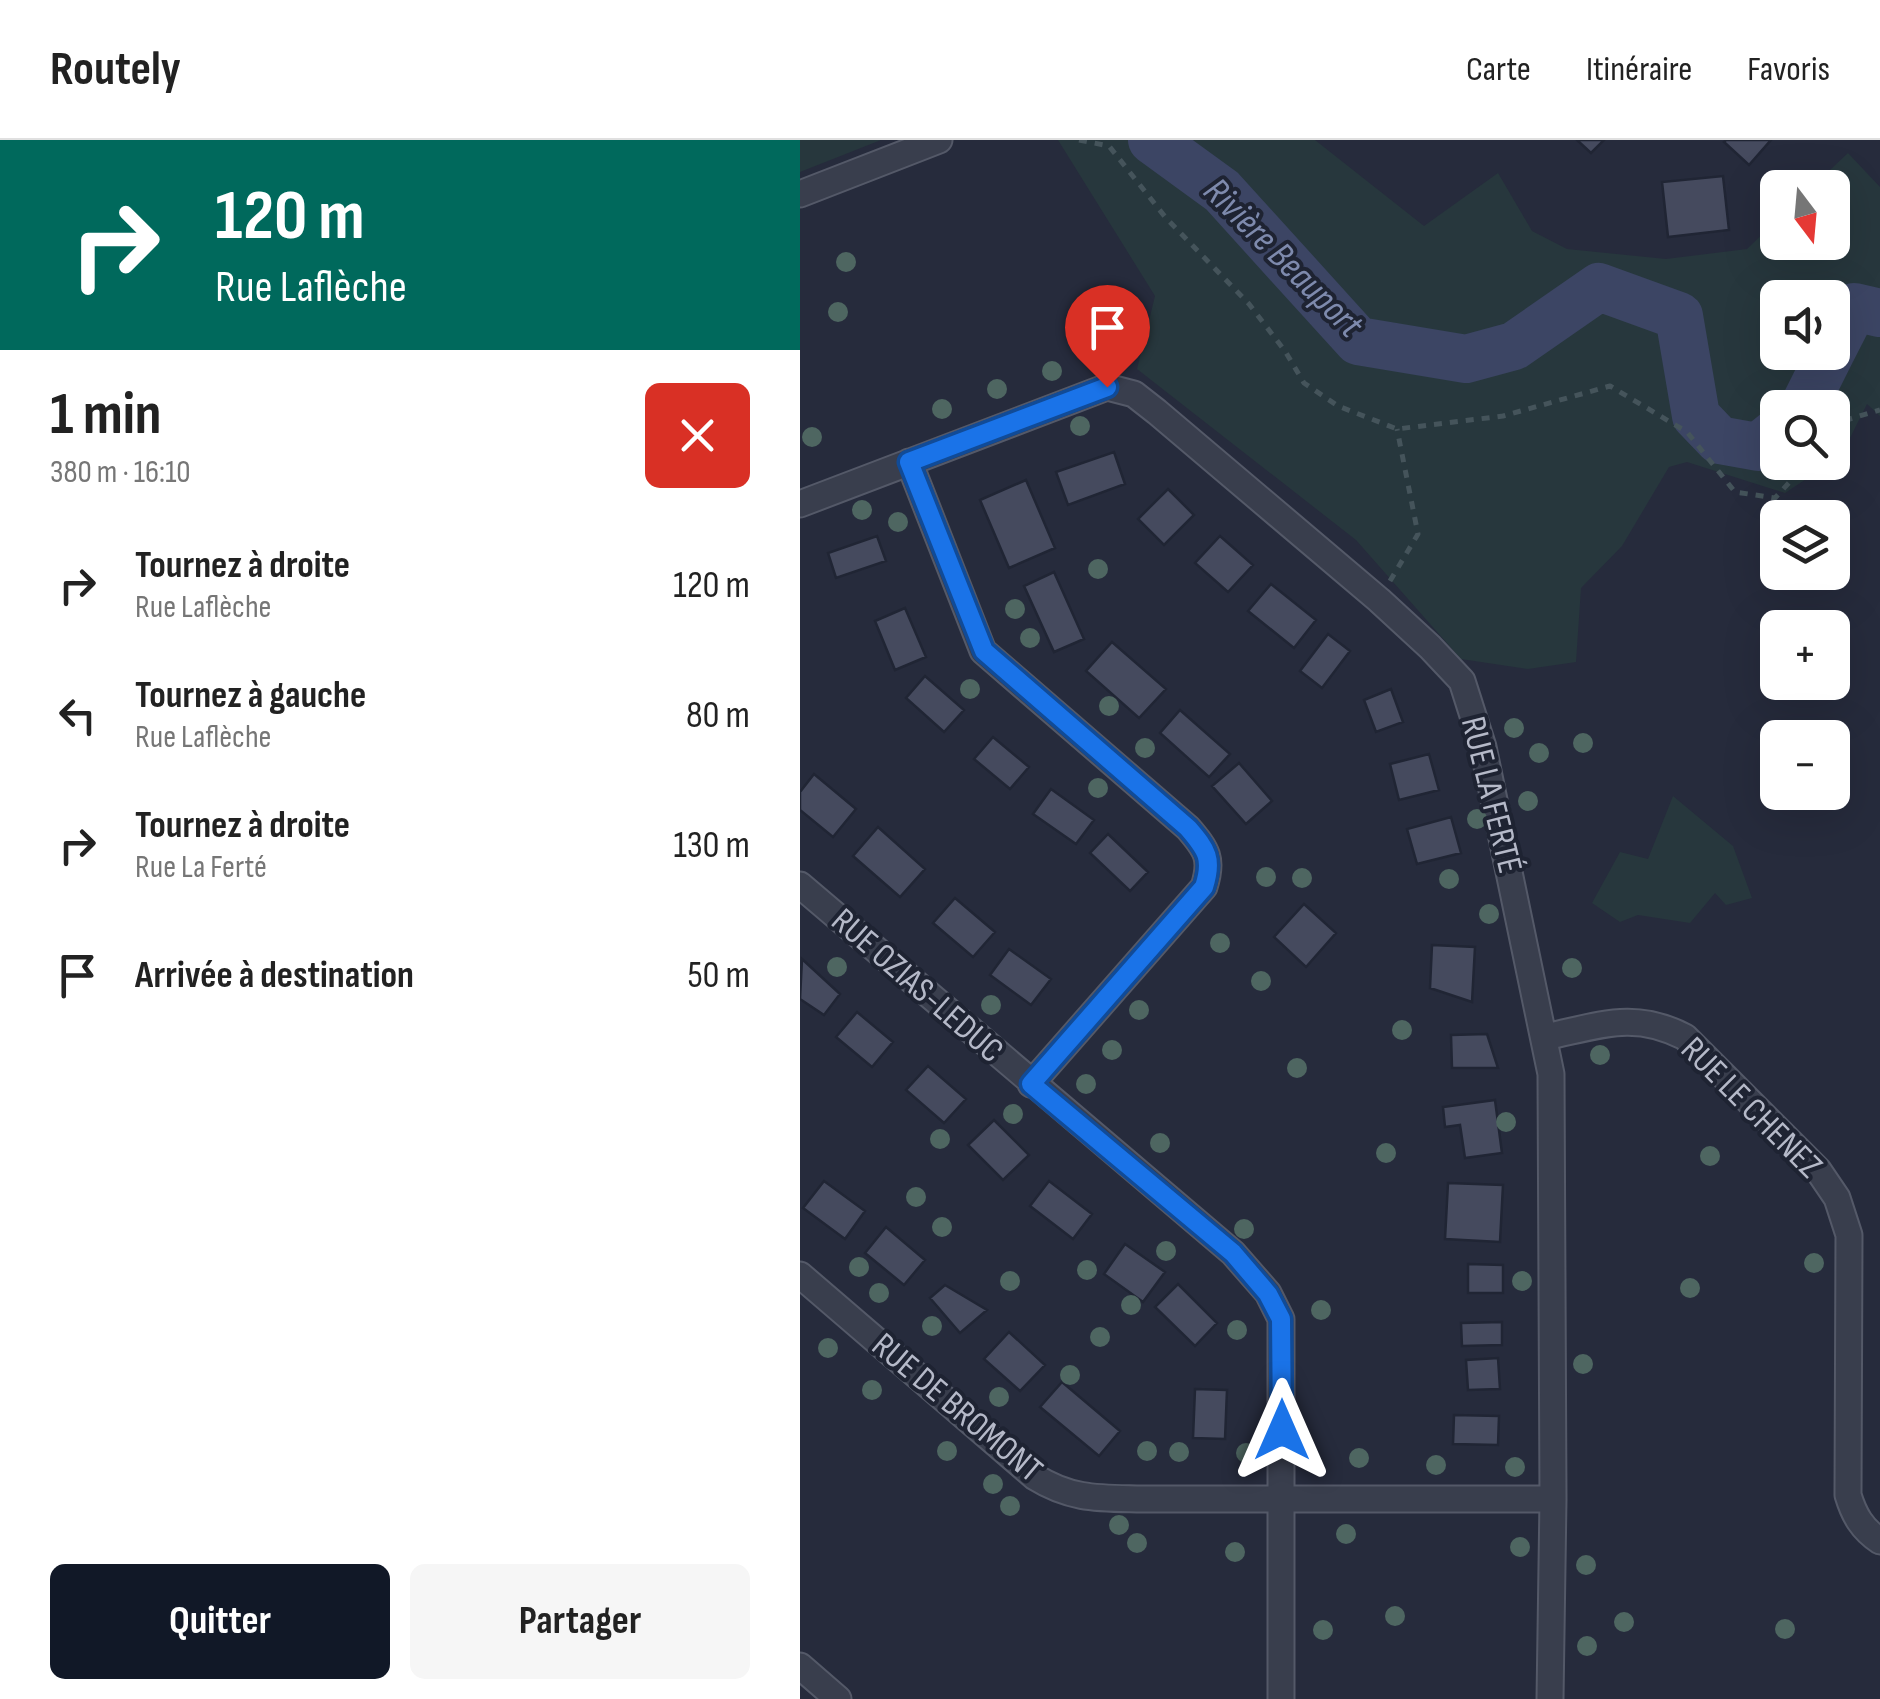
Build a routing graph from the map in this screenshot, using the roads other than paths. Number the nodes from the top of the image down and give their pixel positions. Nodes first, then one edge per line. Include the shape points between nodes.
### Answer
1 (939, 140) edge
2 (800, 194) edge
3 (909, 462) junction
4 (800, 504) edge
5 (800, 885) edge
6 (1546, 1037) junction
7 (1031, 1084) junction
8 (800, 1275) edge
9 (1281, 1498) junction
10 (1553, 1499) junction
11 (1880, 1541) edge
12 (800, 1666) edge
13 (838, 1699) edge
14 (1280, 1699) edge
15 (1550, 1699) edge

1 - 2 street
3 - 4 street, RUE LA FERTÉ
3 - 6 street, RUE LA FERTÉ via 1107,387 1134,394 1379,600 1462,681 1483,747
3 - 7 street via 984,651 1188,828 1204,846 1210,867 1204,887
5 - 7 street, RUE OZIAS-LEDUC
6 - 10 street, RUE LA FERTÉ
6 - 11 street, RUE LE CHENEZ via 1630,1020 1685,1037 1818,1170 1837,1198 1849,1235 1848,1495 1855,1516
7 - 9 street, RUE OZIAS-LEDUC via 1233,1253 1268,1294 1281,1319
8 - 9 street, RUE DE BROMONT via 1058,1492
9 - 10 street, RUE DE BROMONT
9 - 14 street, RUE OZIAS-LEDUC
10 - 15 street, RUE LA FERTÉ
12 - 13 street

